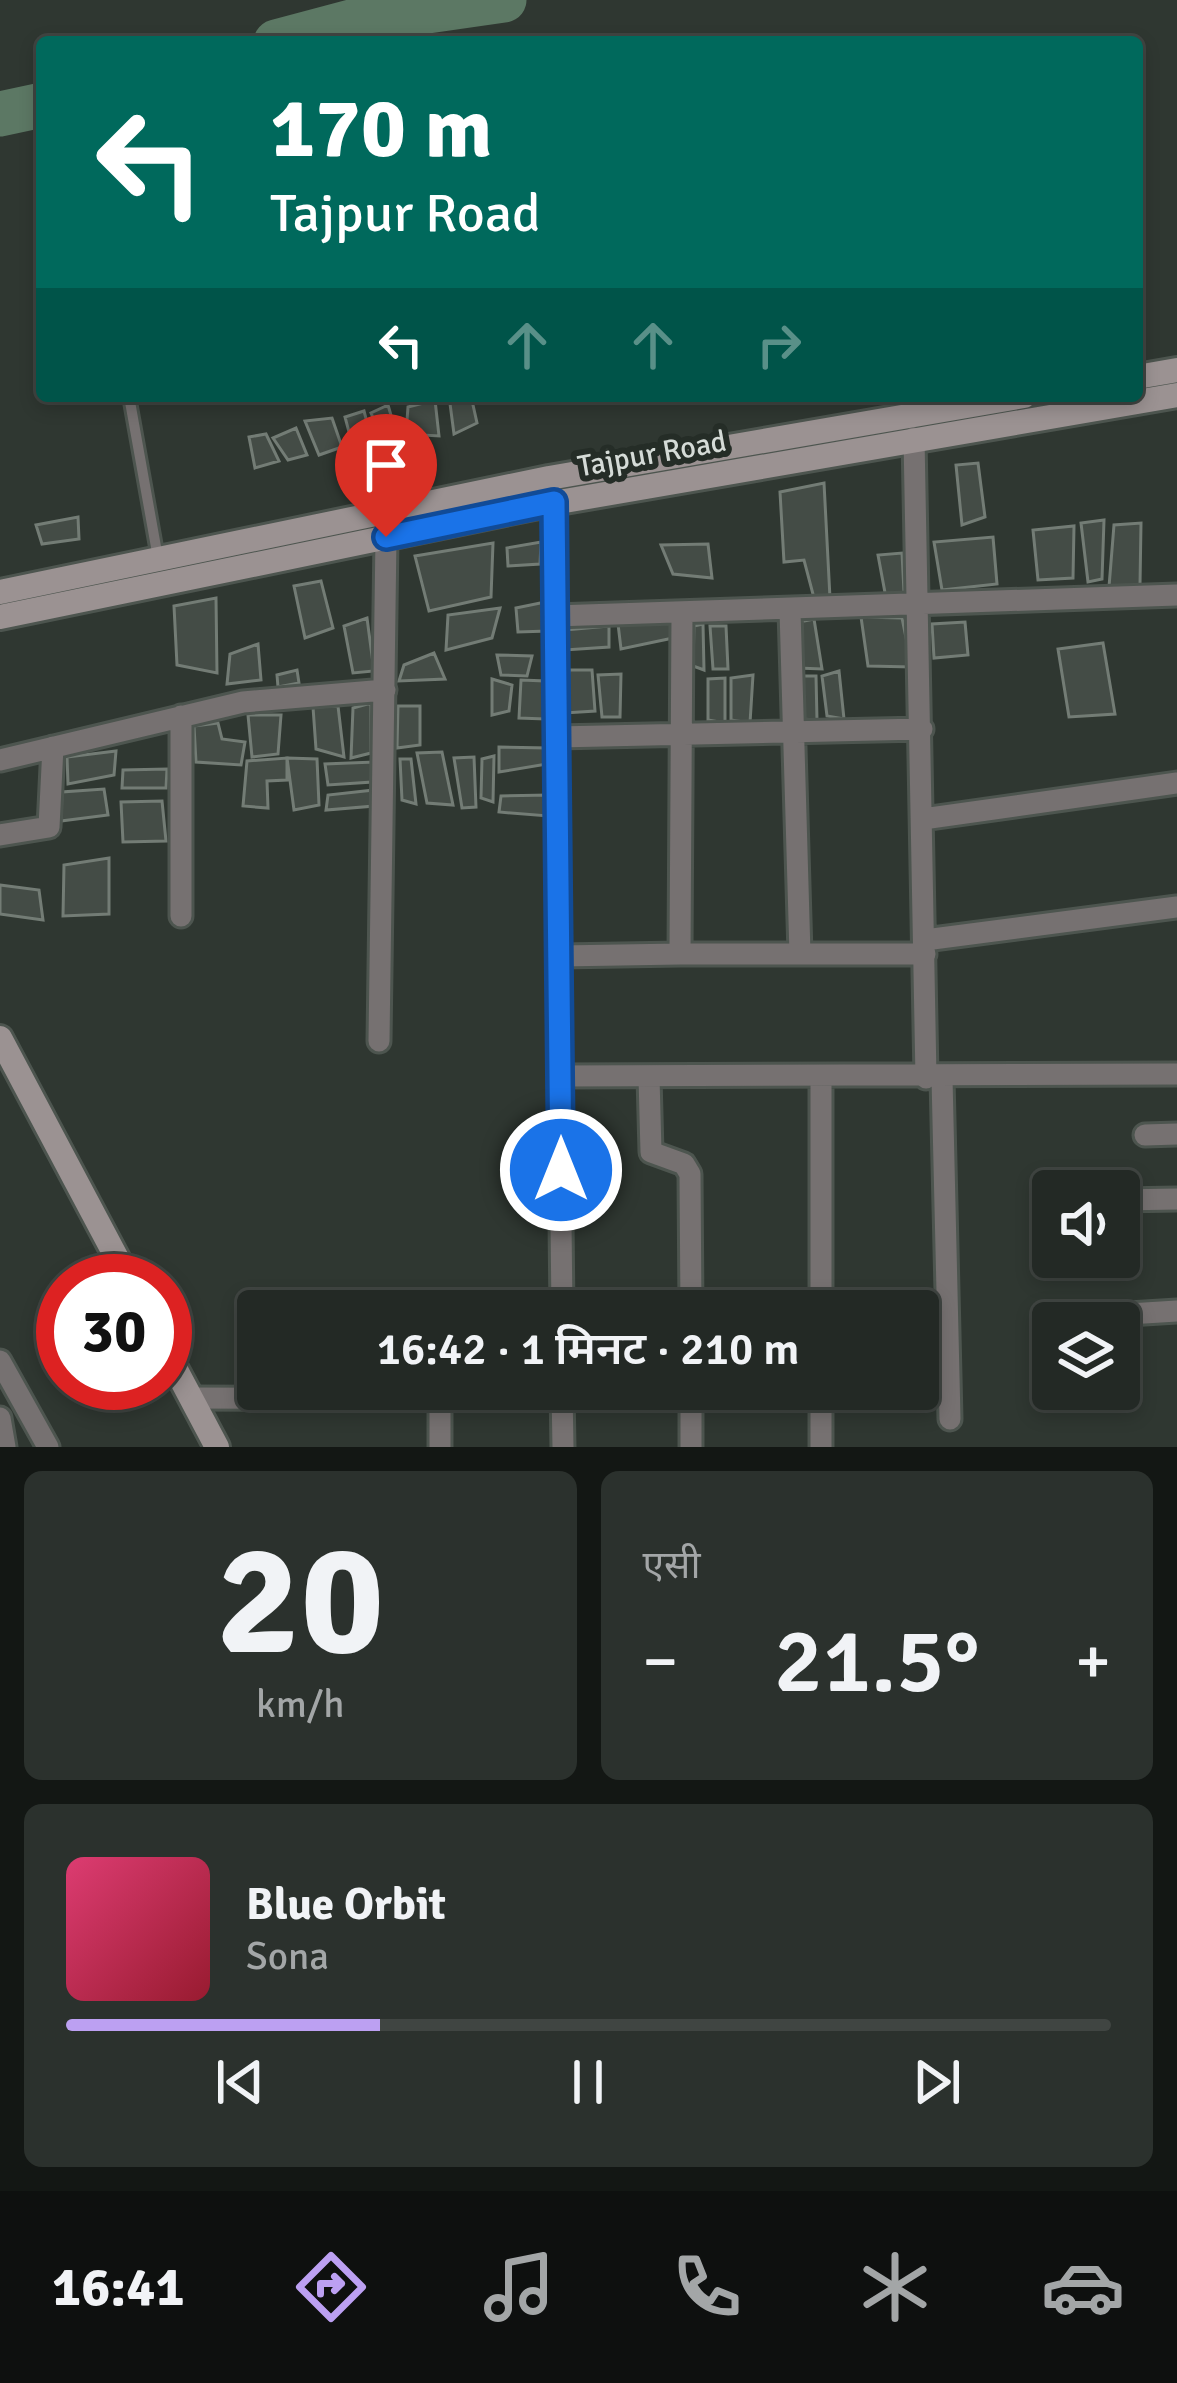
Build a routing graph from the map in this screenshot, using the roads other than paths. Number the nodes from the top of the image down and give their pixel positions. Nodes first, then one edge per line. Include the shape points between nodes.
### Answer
1 (1177, 370) edge
2 (1143, 376) edge
3 (1177, 395) edge
4 (1143, 401) edge
5 (129, 402) edge
6 (994, 402) edge
7 (1134, 402) edge
8 (914, 438) junction
9 (600, 482) junction
10 (554, 502) junction
11 (386, 537) junction
12 (158, 558) junction
13 (0, 592) edge
14 (1177, 595) edge
15 (920, 606) junction
16 (790, 610) junction
17 (682, 614) junction
18 (555, 616) junction
19 (0, 617) edge
20 (385, 690) junction
21 (181, 716) junction
22 (922, 729) junction
23 (794, 733) junction
24 (681, 734) junction
25 (557, 736) junction
26 (53, 747) junction
27 (0, 760) edge
28 (1177, 783) edge
29 (923, 819) junction
30 (0, 835) edge
31 (1177, 907) edge
32 (181, 916) dead end
33 (925, 947) junction
34 (680, 954) junction
35 (800, 954) junction
36 (560, 956) junction
37 (0, 1038) edge
38 (380, 1041) dead end
39 (1177, 1074) edge
40 (561, 1076) junction
41 (649, 1077) junction
42 (820, 1078) junction
43 (934, 1078) junction
44 (1177, 1134) edge
45 (1145, 1136) dead end
46 (1177, 1199) edge
47 (1140, 1200) edge
48 (115, 1254) edge
49 (562, 1290) edge
50 (691, 1290) edge
51 (820, 1290) edge
52 (1177, 1311) edge
53 (1140, 1313) edge
54 (939, 1352) edge
55 (948, 1352) junction
56 (0, 1361) edge
57 (237, 1397) edge
58 (192, 1398) edge
59 (192, 1400) edge
60 (440, 1410) edge
61 (562, 1410) edge
62 (691, 1410) edge
63 (820, 1410) edge
64 (0, 1418) edge
65 (950, 1419) dead end
66 (5, 1447) edge
67 (48, 1447) edge
68 (217, 1447) edge
69 (440, 1447) edge
70 (563, 1447) edge
71 (691, 1447) edge
72 (820, 1447) edge

1 - 2 main road
3 - 4 main road, Tajpur Road
5 - 12 lane
6 - 9 main road, Tajpur Road
7 - 8 main road, Tajpur Road
8 - 9 main road, Tajpur Road
8 - 15 street
9 - 10 main road, Tajpur Road
9 - 12 main road, Tajpur Road
10 - 11 main road, Tajpur Road
10 - 18 street
11 - 19 main road, Tajpur Road
11 - 20 street
12 - 13 main road, Tajpur Road
14 - 15 street
15 - 16 street
15 - 22 street
16 - 17 street
16 - 23 street
17 - 18 street
17 - 24 street
18 - 25 street
20 - 21 street
20 - 38 street
21 - 26 street
21 - 32 street
22 - 23 street
22 - 29 street
23 - 24 street
23 - 35 street
24 - 25 street
24 - 34 street
25 - 36 street
26 - 27 street
26 - 30 street via 49,827
28 - 29 street
29 - 33 street
31 - 33 street
33 - 35 street
33 - 43 street
34 - 35 street
34 - 36 street
36 - 40 street
37 - 48 main road
39 - 43 street
40 - 41 street
40 - 49 street
41 - 42 street
41 - 50 street via 651,1152 690,1174
42 - 43 street
42 - 51 street
43 - 55 street
44 - 45 street
46 - 47 street
52 - 53 street
54 - 55 street
55 - 65 street
56 - 67 street
57 - 58 street
59 - 68 main road
60 - 69 street
61 - 70 street
62 - 71 street
63 - 72 street
64 - 66 street

